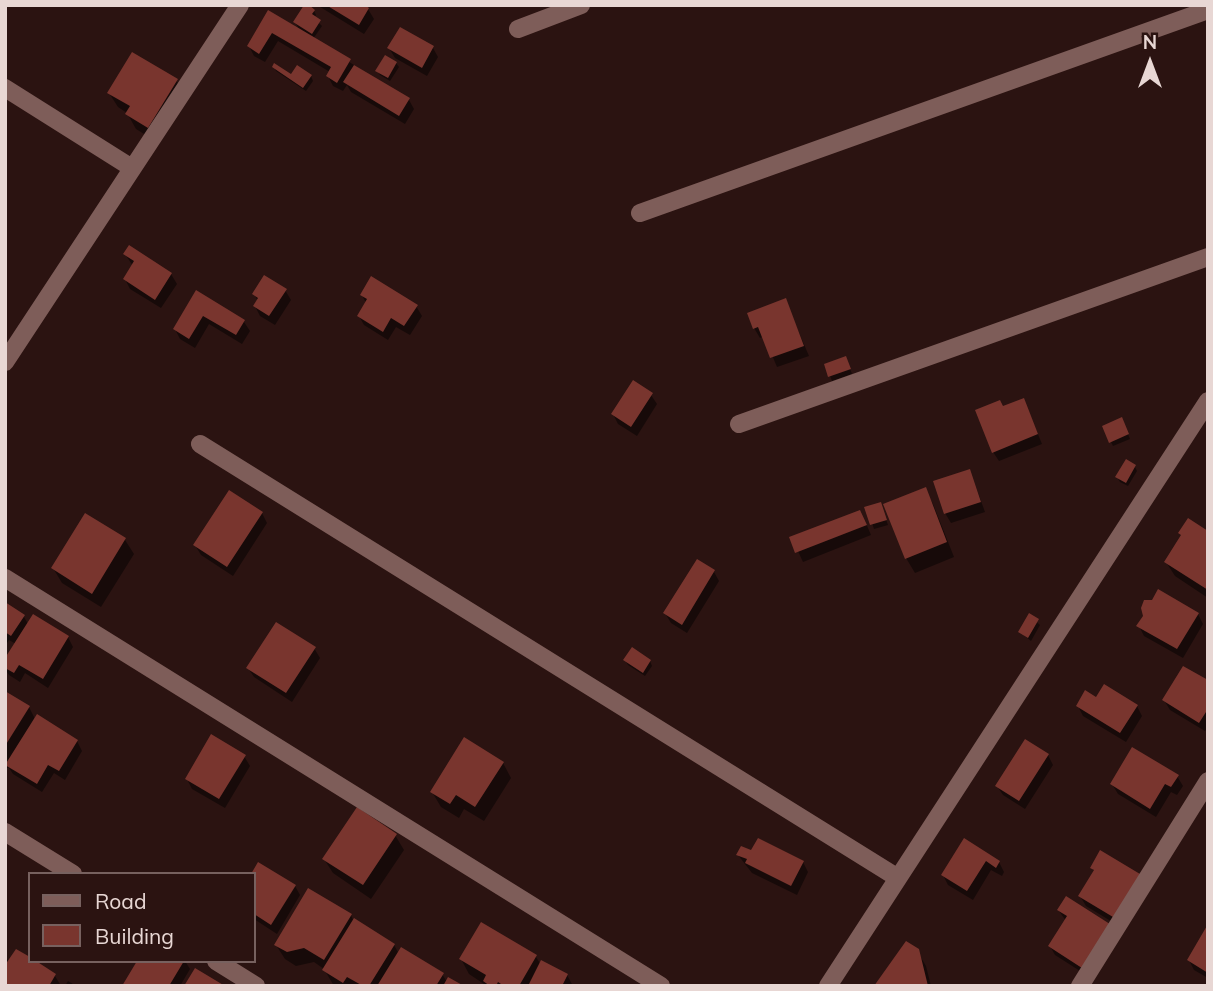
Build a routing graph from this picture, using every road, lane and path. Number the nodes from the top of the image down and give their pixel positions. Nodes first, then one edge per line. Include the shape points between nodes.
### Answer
1 (240, 5) edge
2 (580, 5) edge
3 (1208, 10) edge
4 (518, 29) dead end
5 (5, 88) edge
6 (132, 168) junction
7 (640, 213) dead end
8 (1208, 257) edge
9 (5, 362) edge
10 (1208, 401) edge
11 (739, 424) dead end
12 (200, 444) dead end
13 (5, 578) edge
14 (1208, 781) edge
15 (5, 832) edge
16 (70, 872) edge
17 (898, 878) junction
18 (219, 963) edge
19 (256, 986) edge
20 (661, 986) edge
21 (828, 986) edge
22 (1080, 986) edge

1 - 6 street
2 - 4 street
3 - 7 street
5 - 6 street
6 - 9 street
8 - 11 street
10 - 17 street
12 - 17 street
13 - 20 street
14 - 22 street
15 - 16 street
17 - 21 street
18 - 19 street

